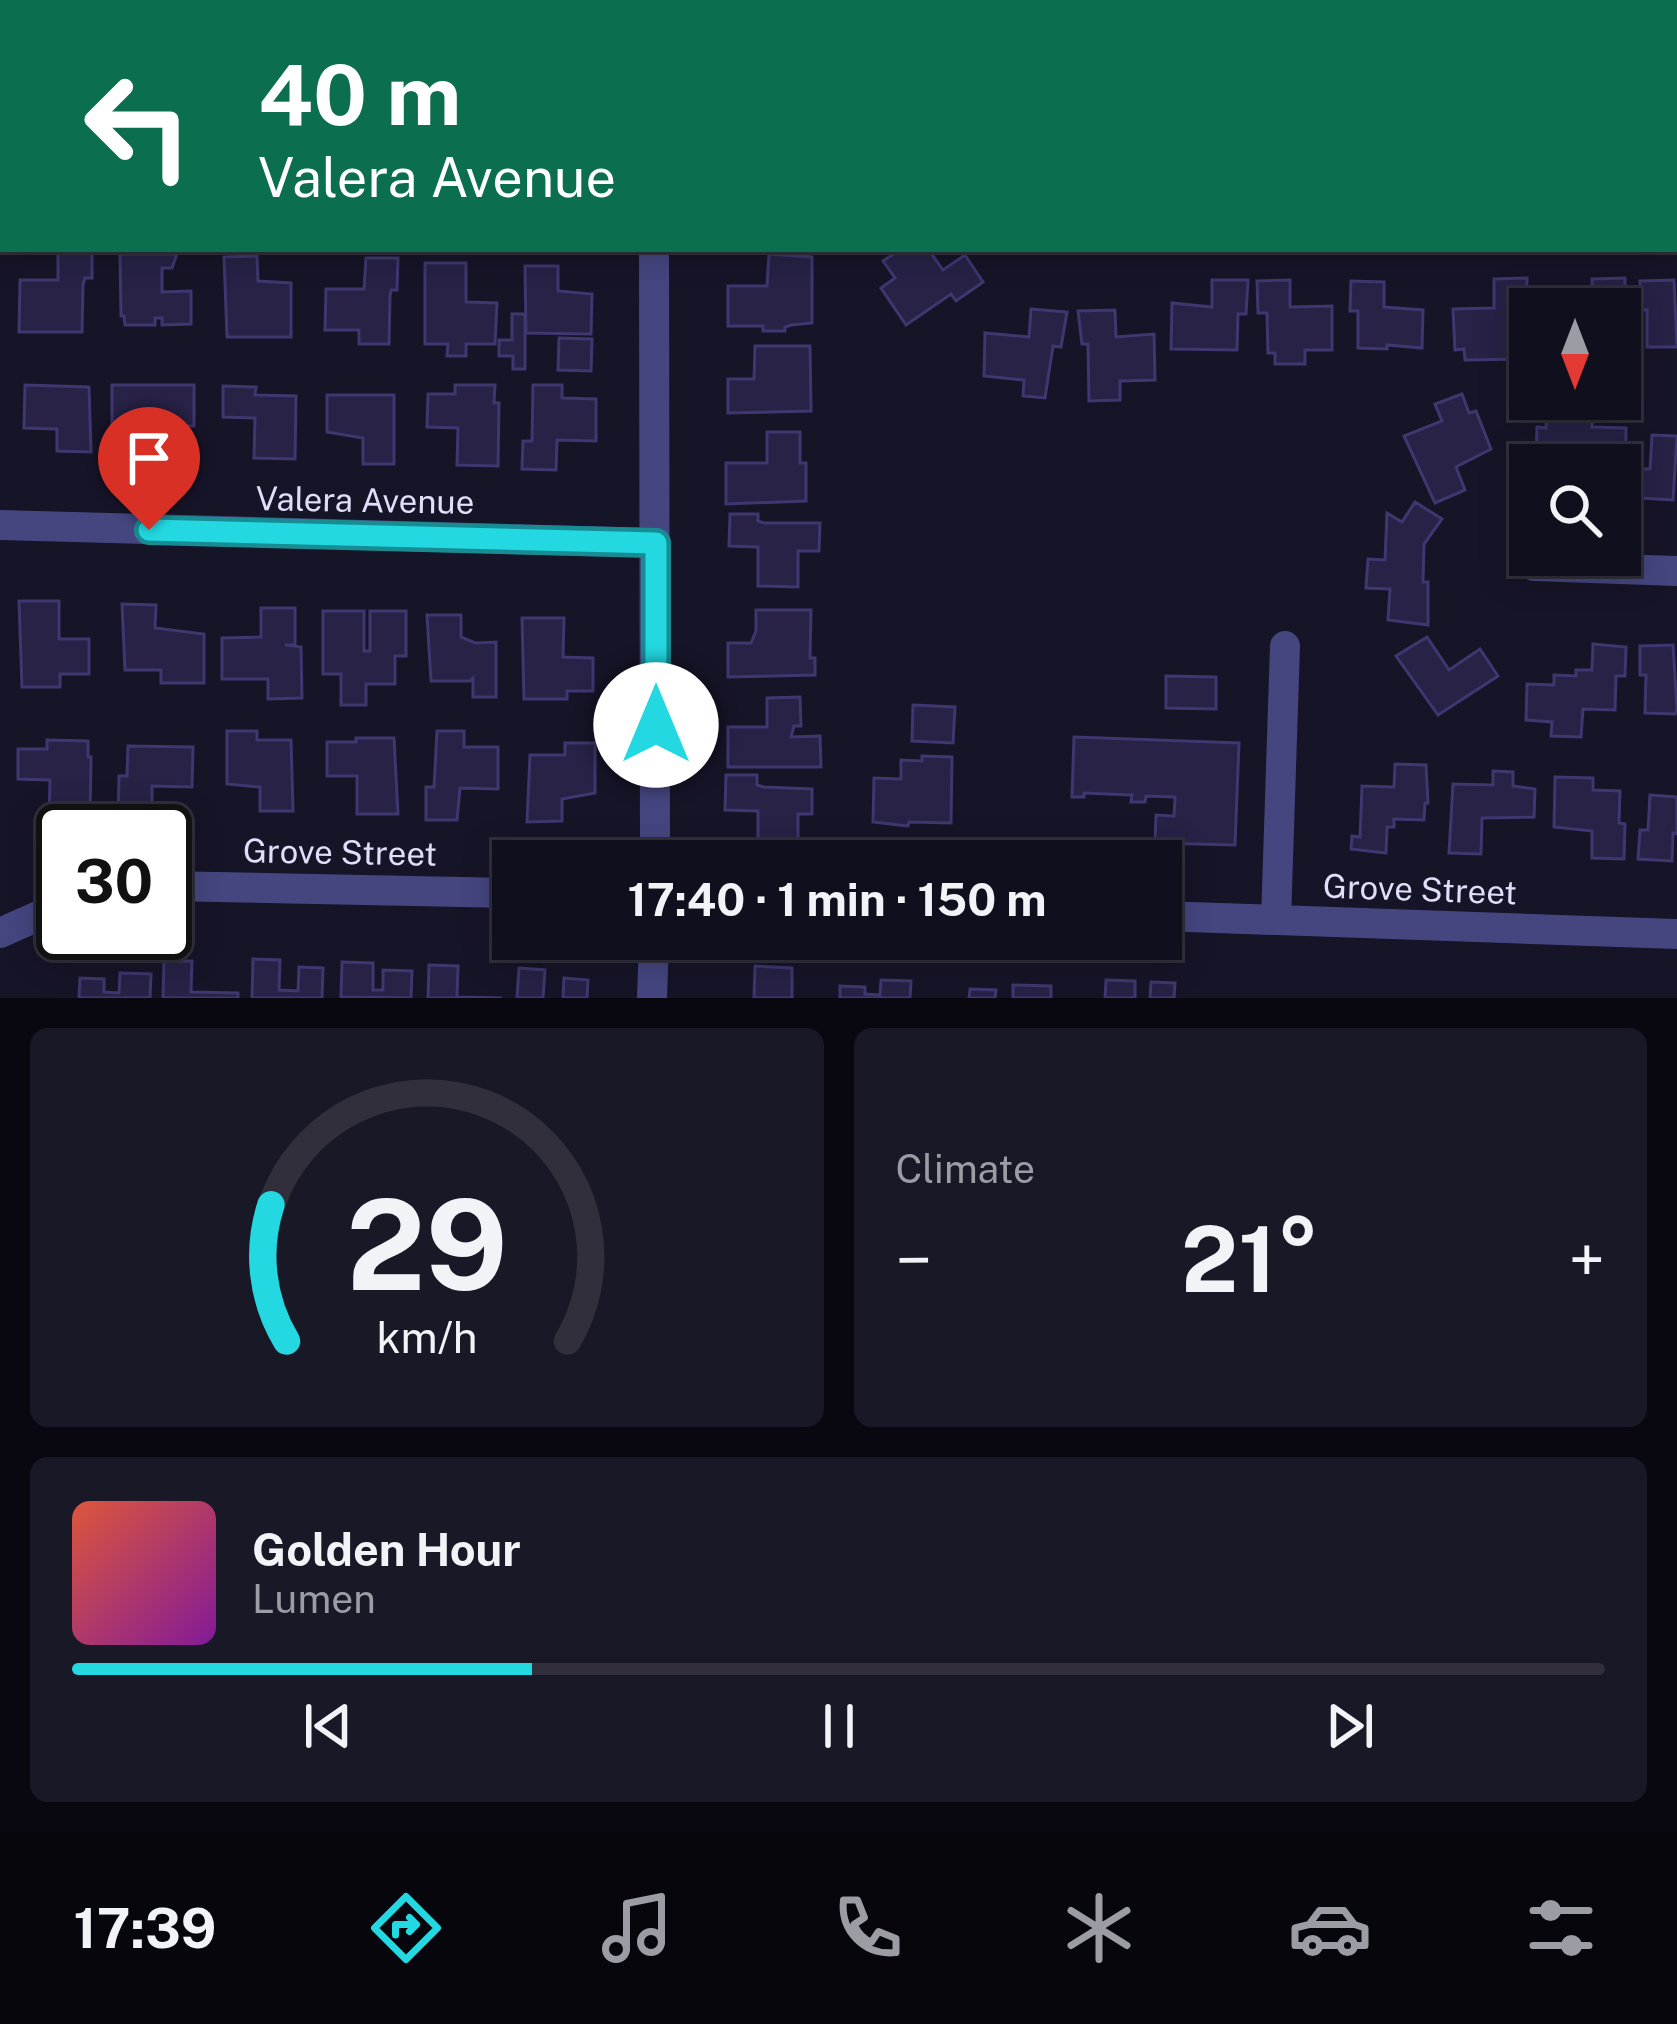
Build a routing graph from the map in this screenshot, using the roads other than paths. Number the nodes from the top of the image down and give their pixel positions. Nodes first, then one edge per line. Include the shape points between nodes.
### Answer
1 (654, 252) edge
2 (0, 525) edge
3 (656, 543) junction
4 (1641, 570) edge
5 (1677, 571) edge
6 (1285, 646) dead end
7 (655, 840) edge
8 (192, 887) edge
9 (492, 893) edge
10 (36, 917) edge
11 (1182, 917) edge
12 (1276, 920) junction
13 (0, 934) edge
14 (1677, 934) edge
15 (653, 960) edge
16 (652, 998) edge

1 - 3 street
2 - 3 street, Valera Avenue
3 - 7 street
4 - 5 street
6 - 12 street
8 - 9 street, Grove Street
10 - 13 street
11 - 12 street, Grove Street
12 - 14 street, Grove Street
15 - 16 street

